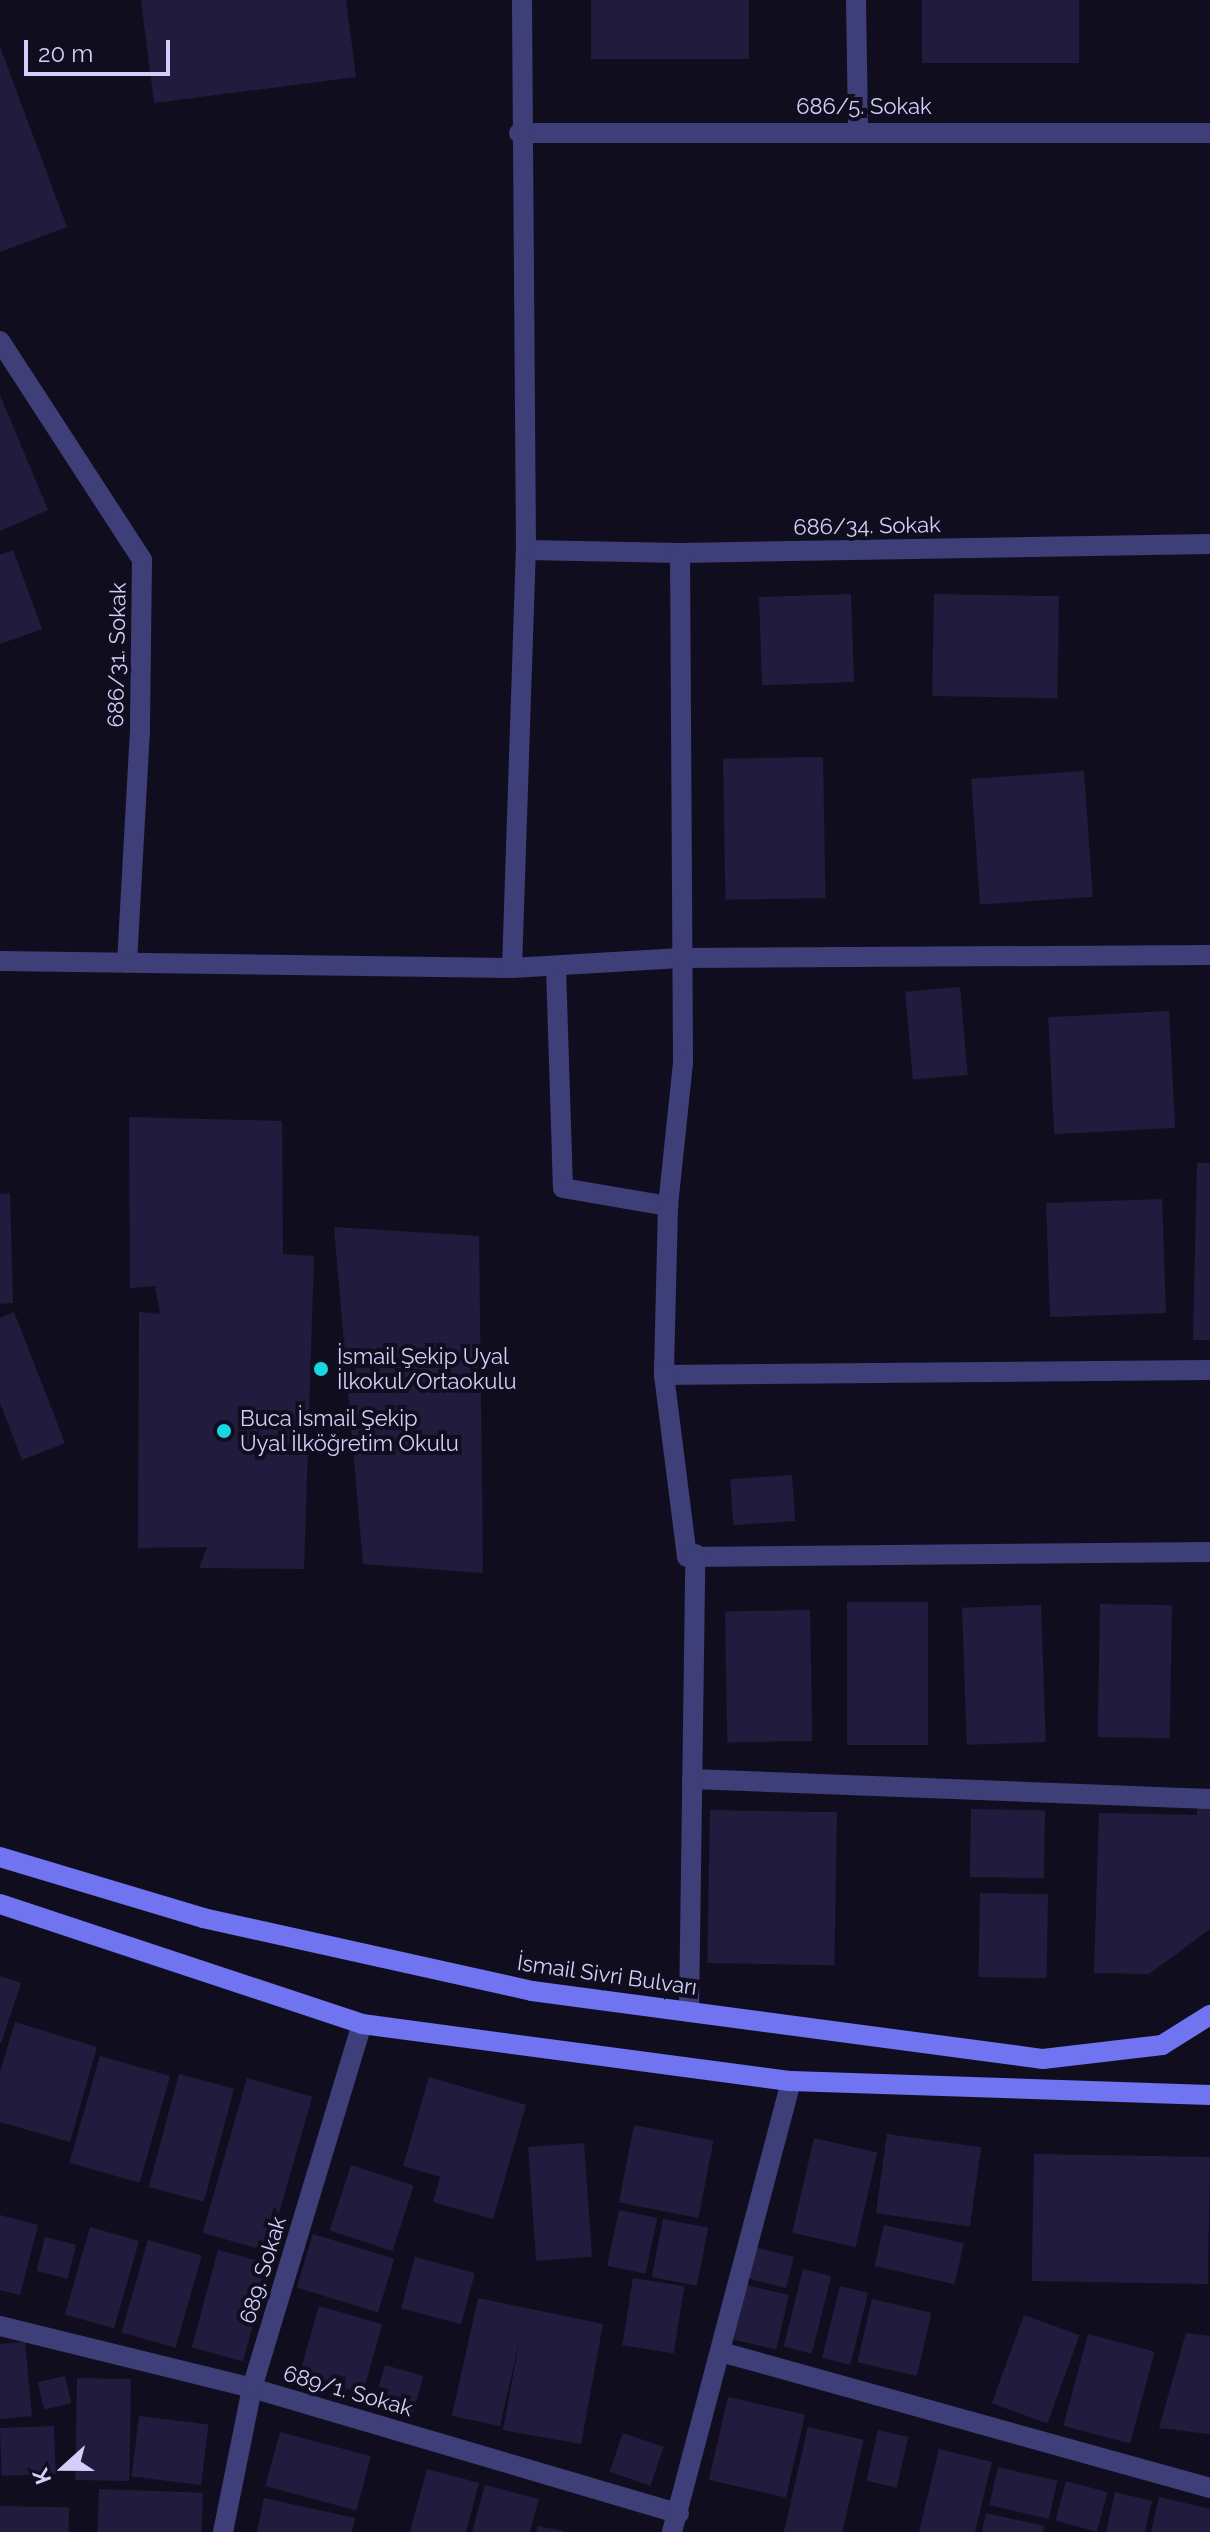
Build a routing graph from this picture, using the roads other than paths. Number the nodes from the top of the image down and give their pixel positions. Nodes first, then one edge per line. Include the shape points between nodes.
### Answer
1 (522, 0) edge
2 (856, 0) edge
3 (858, 132) junction
4 (519, 133) junction
5 (1210, 133) edge
6 (0, 341) edge
7 (1210, 544) edge
8 (526, 550) junction
9 (680, 553) junction
10 (1210, 955) edge
11 (681, 958) junction
12 (0, 961) edge
13 (127, 963) junction
14 (556, 967) junction
15 (512, 968) junction
16 (668, 1206) junction
17 (1210, 1370) edge
18 (664, 1375) junction
19 (1210, 1552) edge
20 (695, 1554) junction
21 (692, 1779) junction
22 (1210, 1799) edge
23 (0, 1857) edge
24 (0, 1904) edge
25 (689, 2012) junction
26 (1210, 2015) edge
27 (362, 2024) junction
28 (791, 2081) junction
29 (1210, 2095) edge
30 (0, 2326) edge
31 (721, 2352) junction
32 (252, 2388) junction
33 (1210, 2488) edge
34 (675, 2523) edge
35 (223, 2532) edge

1 - 4 street
2 - 3 street
3 - 4 street, 686/5. Sokak
3 - 5 street, 686/5. Sokak
4 - 8 street
6 - 13 street, 686/31. Sokak via 142,560 140,730
7 - 9 street, 686/34. Sokak
8 - 9 street, 686/34. Sokak
8 - 15 street
9 - 11 street
10 - 11 street
11 - 14 street
11 - 16 street via 683,1063
12 - 13 street
13 - 15 street
14 - 15 street
14 - 16 street via 563,1188
16 - 18 street
17 - 18 street
18 - 20 street via 687,1557
19 - 20 street
20 - 21 street
21 - 22 street
21 - 25 street
23 - 25 main road, İsmail Sivri Bulvarı via 203,1918 532,1991
24 - 27 main road
25 - 26 main road, İsmail Sivri Bulvarı via 1043,2059 1162,2045
27 - 28 main road
27 - 32 street, 689. Sokak
28 - 29 main road
28 - 31 street
30 - 32 street, 689/1. Sokak
31 - 33 street
31 - 34 street
32 - 34 street, 689/1. Sokak
32 - 35 street, 689. Sokak

